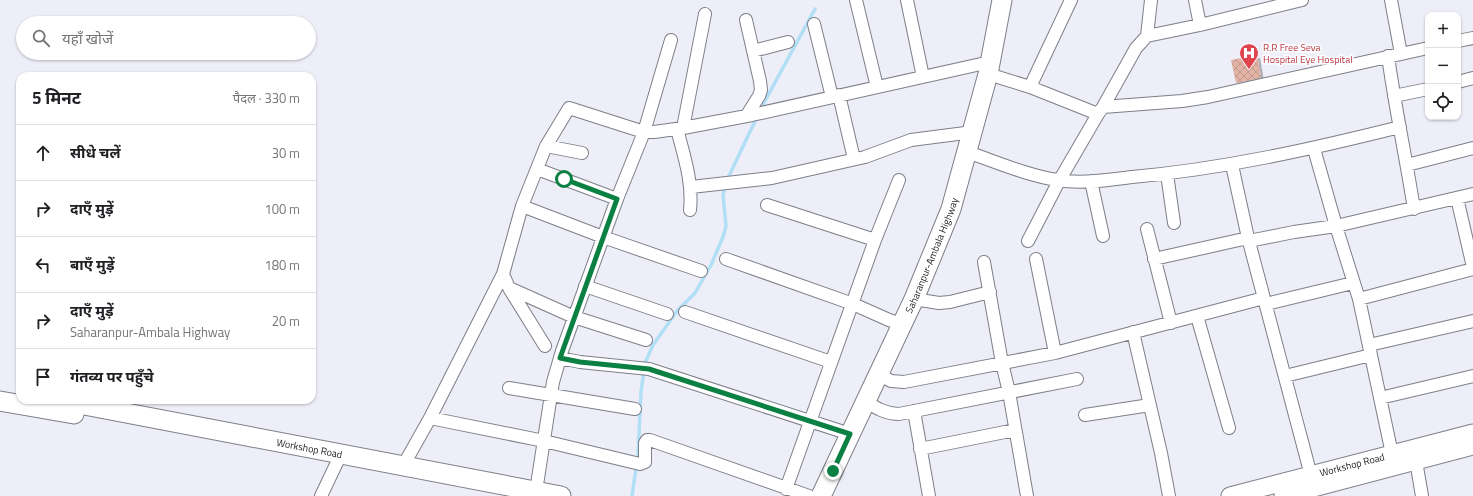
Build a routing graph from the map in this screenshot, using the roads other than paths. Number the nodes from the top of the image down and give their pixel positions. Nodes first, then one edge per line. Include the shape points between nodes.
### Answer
1 (856, 0) edge
2 (907, 0) edge
3 (1002, 0) edge
4 (1071, 0) edge
5 (1151, 0) edge
6 (1195, 0) edge
7 (1302, 0) edge
8 (1391, 0) edge
9 (705, 14) dead end
10 (746, 20) dead end
11 (814, 24) dead end
12 (1200, 25) junction
13 (1147, 36) junction
14 (1473, 38) edge
15 (671, 40) dead end
16 (1461, 40) edge
17 (788, 42) dead end
18 (1425, 49) edge
19 (753, 51) junction
20 (1401, 54) junction
21 (1388, 56) junction
22 (989, 68) junction
23 (923, 77) junction
24 (1473, 78) edge
25 (1461, 81) edge
26 (877, 87) junction
27 (1030, 87) junction
28 (1425, 90) edge
29 (836, 96) junction
30 (1394, 96) junction
31 (1100, 111) junction
32 (750, 115) junction
33 (680, 128) junction
34 (1400, 128) junction
35 (644, 132) junction
36 (973, 132) junction
37 (546, 146) junction
38 (1473, 148) edge
39 (1314, 149) junction
40 (967, 152) junction
41 (582, 153) dead end
42 (854, 159) junction
43 (1232, 165) junction
44 (1408, 165) junction
45 (537, 169) junction
46 (1167, 174) junction
47 (899, 180) dead end
48 (1059, 181) junction
49 (1091, 181) junction
50 (691, 187) junction
51 (1473, 194) edge
52 (1457, 198) junction
53 (617, 199) junction
54 (767, 205) dead end
55 (522, 206) junction
56 (1414, 209) junction
57 (690, 210) dead end
58 (1174, 223) dead end
59 (1336, 226) junction
60 (1147, 229) dead end
61 (1102, 236) dead end
62 (603, 237) junction
63 (875, 240) junction
64 (1249, 240) junction
65 (1028, 241) dead end
66 (726, 259) dead end
67 (1036, 259) dead end
68 (1154, 259) junction
69 (984, 262) dead end
70 (1473, 268) edge
71 (701, 270) dead end
72 (503, 274) junction
73 (1353, 283) junction
74 (585, 286) junction
75 (509, 288) junction
76 (990, 292) junction
77 (914, 298) junction
78 (1359, 299) junction
79 (1265, 301) junction
80 (853, 304) junction
81 (685, 312) dead end
82 (667, 314) dead end
83 (1197, 316) junction
84 (574, 318) junction
85 (1473, 321) edge
86 (1170, 323) junction
87 (901, 324) junction
88 (1133, 332) junction
89 (646, 340) dead end
90 (545, 346) dead end
91 (1370, 350) junction
92 (1055, 353) junction
93 (560, 358) junction
94 (831, 362) junction
95 (1002, 363) junction
96 (878, 374) junction
97 (1285, 376) junction
98 (1473, 376) edge
99 (1077, 379) dead end
100 (509, 388) dead end
101 (0, 389) edge
102 (16, 392) edge
103 (1009, 392) junction
104 (551, 396) junction
105 (1380, 398) junction
106 (0, 401) edge
107 (865, 402) junction
108 (16, 404) edge
109 (18, 404) edge
110 (77, 404) edge
111 (1150, 405) junction
112 (635, 410) dead end
113 (914, 411) junction
114 (1085, 415) dead end
115 (430, 418) junction
116 (810, 421) junction
117 (1228, 428) dead end
118 (1015, 430) junction
119 (1473, 433) edge
120 (850, 434) junction
121 (544, 441) junction
122 (1473, 446) edge
123 (920, 449) junction
124 (1392, 454) junction
125 (339, 459) junction
126 (1416, 461) junction
127 (403, 466) junction
128 (1313, 481) junction
129 (786, 488) junction
130 (536, 491) junction
131 (321, 496) edge
132 (501, 496) edge
133 (561, 496) edge
134 (809, 496) edge
135 (821, 496) edge
136 (929, 496) edge
137 (1027, 496) edge
138 (1169, 496) edge
139 (1230, 496) edge
140 (1283, 496) edge
141 (1422, 496) edge

1 - 26 street
2 - 23 street
3 - 22 main road, Saharanpur-Ambala Highway
4 - 27 street
5 - 13 street
6 - 12 street
7 - 12 street
8 - 20 street
9 - 33 street
10 - 19 street
11 - 29 street
12 - 13 street
13 - 31 street via 1136,48
14 - 16 street
15 - 35 street
17 - 19 street
18 - 20 street
19 - 32 street via 761,90
20 - 21 street
21 - 30 street
21 - 31 street via 1208,97
22 - 23 street
22 - 27 street
22 - 36 main road, Saharanpur-Ambala Highway
23 - 26 street
24 - 25 street
26 - 29 street
27 - 31 street
28 - 30 street
29 - 32 street
29 - 42 street
30 - 34 street
31 - 48 street
32 - 33 street
33 - 35 street
33 - 50 street
34 - 39 street
34 - 44 street
35 - 37 street via 569,108
35 - 53 street
36 - 40 main road, Saharanpur-Ambala Highway
36 - 42 street via 911,140
37 - 41 street
37 - 45 street
38 - 44 street
39 - 43 street
39 - 59 street
40 - 48 street
40 - 77 main road, Saharanpur-Ambala Highway via 951,210
42 - 50 street via 772,178
43 - 46 street
43 - 64 street
44 - 56 street
45 - 53 street
45 - 55 street
46 - 49 street
46 - 58 street
47 - 63 street
48 - 49 street
48 - 65 street
49 - 61 street
50 - 57 street
51 - 52 street
52 - 56 street
52 - 70 street
53 - 62 street
54 - 63 street
55 - 62 street
55 - 72 street
56 - 59 street
59 - 64 street
59 - 73 street
60 - 68 street
62 - 71 street
62 - 74 street
63 - 80 street
64 - 68 street
64 - 79 street
66 - 80 street
67 - 92 street
68 - 86 street
69 - 76 street
70 - 78 street
72 - 75 street
72 - 115 street
73 - 78 street
73 - 79 street
74 - 82 street
74 - 84 street
75 - 84 street
75 - 90 street
76 - 77 street via 939,303
76 - 95 street
77 - 87 main road, Saharanpur-Ambala Highway
78 - 91 street
79 - 83 street
79 - 97 street
80 - 87 street
80 - 94 street
81 - 94 street
83 - 86 street
83 - 117 street
84 - 89 street
84 - 93 street
85 - 91 street
86 - 88 street
87 - 96 main road, Saharanpur-Ambala Highway
88 - 92 street
88 - 111 street
91 - 97 street
91 - 105 street
92 - 95 street
93 - 104 street
93 - 116 street via 645,368
94 - 116 street
95 - 96 street via 904,382 891,381
95 - 103 street
96 - 107 main road, Saharanpur-Ambala Highway
97 - 128 street
98 - 105 street
99 - 103 street
100 - 104 street
101 - 102 main road
103 - 113 street
103 - 118 street
104 - 112 street
104 - 121 street
105 - 124 street
106 - 108 main road, Workshop Road
107 - 113 street via 891,414
107 - 120 main road, Saharanpur-Ambala Highway
109 - 125 main road, Workshop Road
110 - 125 main road, Workshop Road
111 - 114 street
111 - 138 street
113 - 123 street
115 - 121 street
115 - 127 street
116 - 120 street
116 - 129 street
118 - 123 street
118 - 137 street
119 - 124 main road, Workshop Road
120 - 135 main road, Saharanpur-Ambala Highway
121 - 129 street via 637,463 645,462 645,443 650,440
121 - 130 street
122 - 126 main road, Workshop Road
123 - 136 street
124 - 128 main road, Workshop Road
125 - 127 main road, Workshop Road
125 - 131 street
125 - 132 main road, Workshop Road
126 - 128 main road, Workshop Road
126 - 141 street
127 - 130 main road, Workshop Road
128 - 139 main road, Workshop Road
128 - 140 main road, Workshop Road
129 - 134 street
130 - 133 main road, Workshop Road

